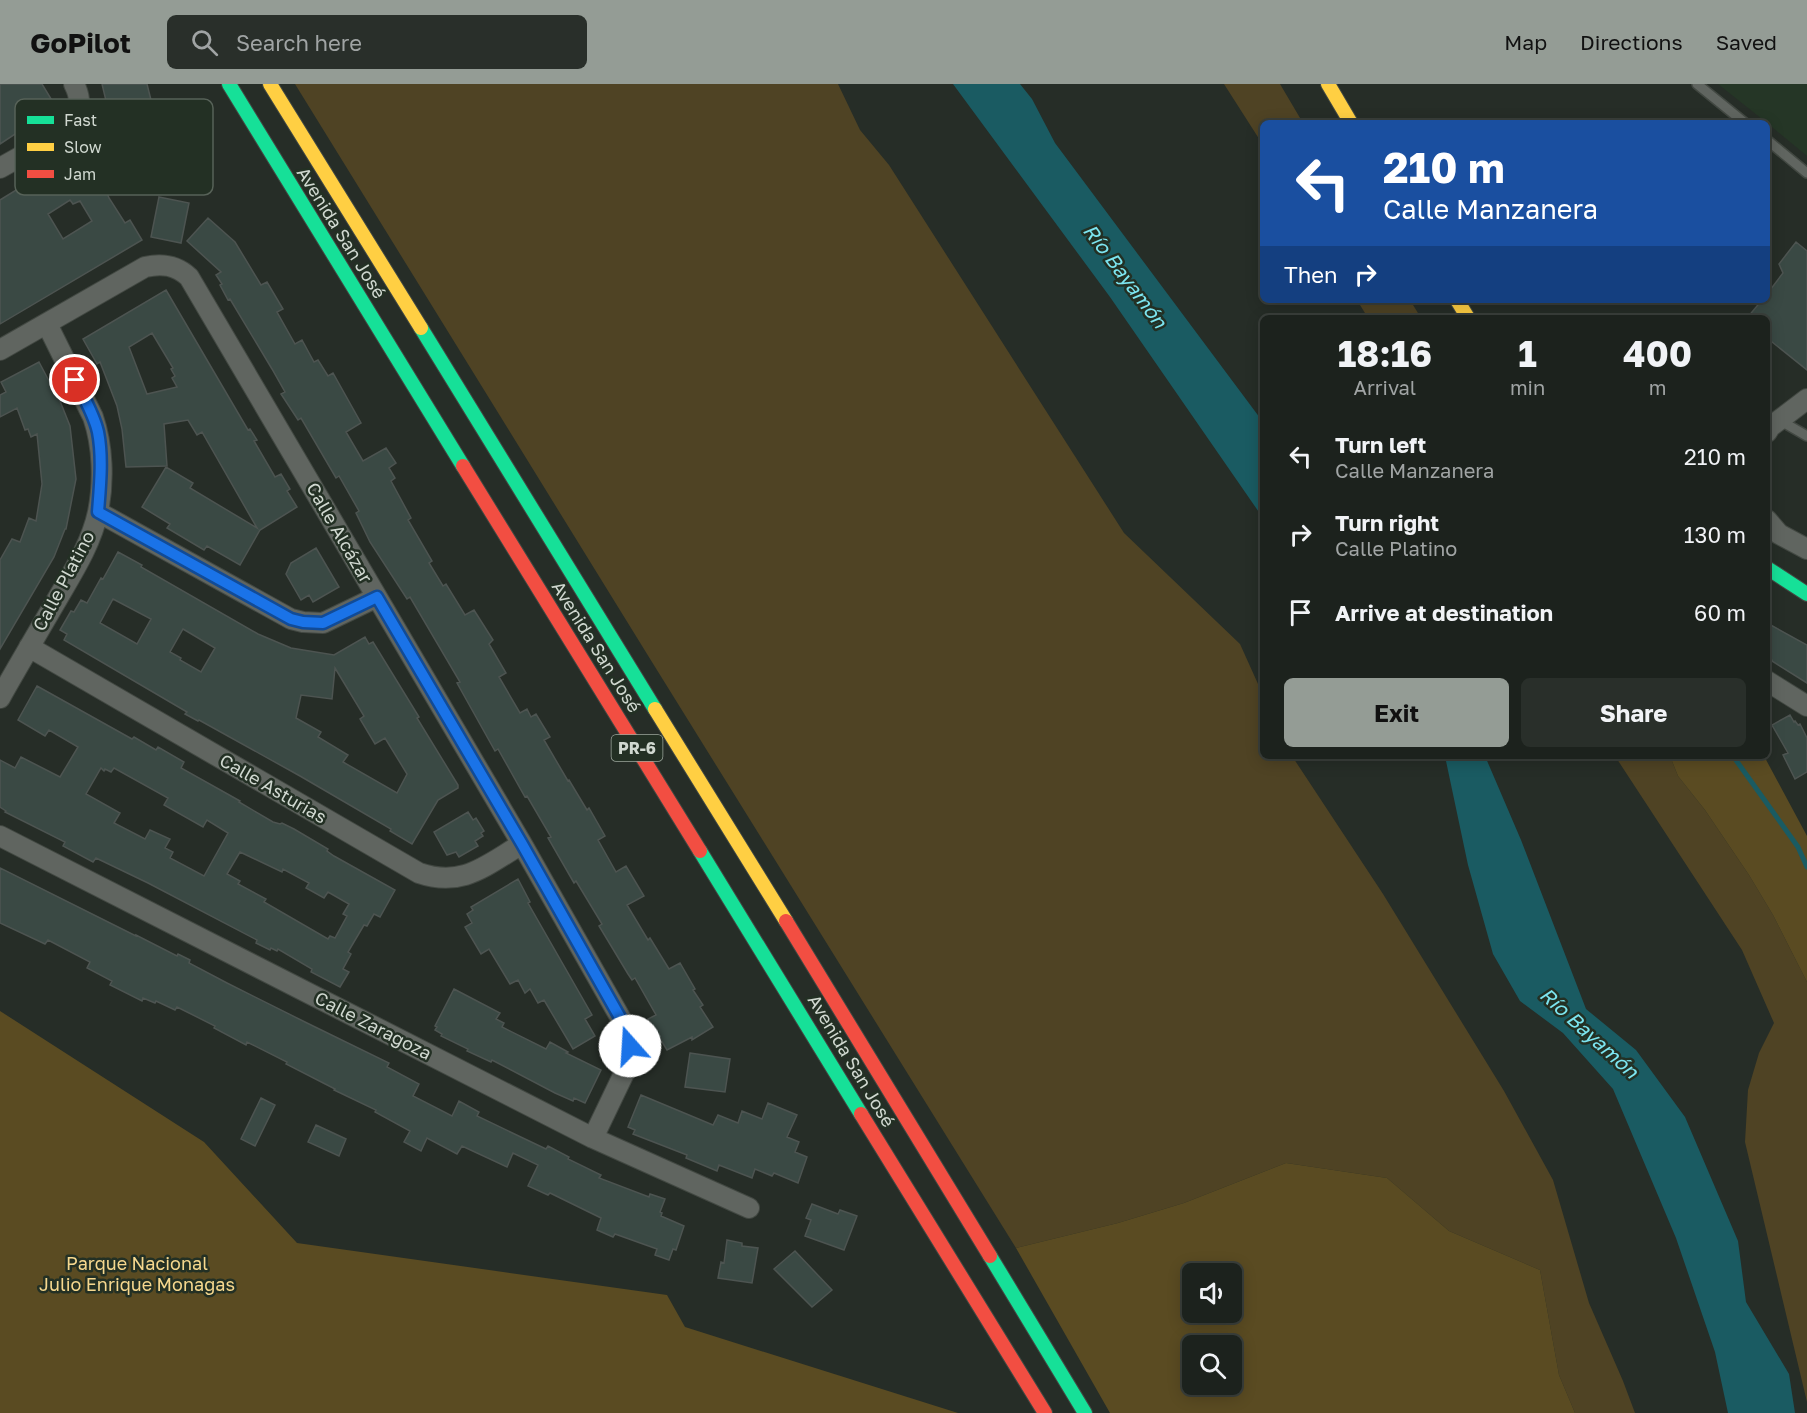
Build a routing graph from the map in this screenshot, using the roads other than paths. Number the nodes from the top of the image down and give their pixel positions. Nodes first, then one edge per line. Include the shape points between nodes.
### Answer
1 (74, 84) edge
2 (229, 84) edge
3 (270, 84) edge
4 (1328, 84) edge
5 (1697, 84) edge
6 (79, 99) edge
7 (1349, 120) edge
8 (1741, 120) edge
9 (1770, 142) edge
10 (15, 160) edge
11 (0, 168) edge
12 (1807, 172) edge
13 (47, 324) junction
14 (0, 350) edge
15 (1807, 399) edge
16 (1773, 426) edge
17 (1807, 436) edge
18 (98, 512) junction
19 (1770, 524) edge
20 (1807, 549) edge
21 (1770, 570) edge
22 (1807, 594) edge
23 (377, 597) junction
24 (29, 647) junction
25 (1770, 683) edge
26 (0, 698) edge
27 (1807, 706) edge
28 (0, 836) edge
29 (522, 844) junction
30 (592, 1138) junction
31 (749, 1209) dead end
32 (1045, 1413) edge
33 (1085, 1413) edge

1 - 6 street
2 - 32 main road, Avenida San José / PR-6
3 - 33 main road, Avenida San José / PR-6
4 - 7 main road
5 - 8 lane
9 - 12 lane
10 - 11 street
13 - 14 street, Calle Alcázar
13 - 18 street, Calle Platino via 98,431
13 - 23 street, Calle Alcázar via 145,267 156,264 183,271
15 - 16 street
16 - 17 lane
18 - 23 street via 291,619 323,623
18 - 24 street, Calle Platino via 76,566
19 - 20 street via 1779,534
21 - 22 main road
23 - 29 street, Calle Alcázar
24 - 26 street, Calle Platino
24 - 29 street, Calle Asturias via 419,873 454,879
25 - 27 street
28 - 30 street, Calle Zaragoza
29 - 30 street, Calle Alcázar via 629,1033 628,1065
30 - 31 street, Calle Zaragoza

